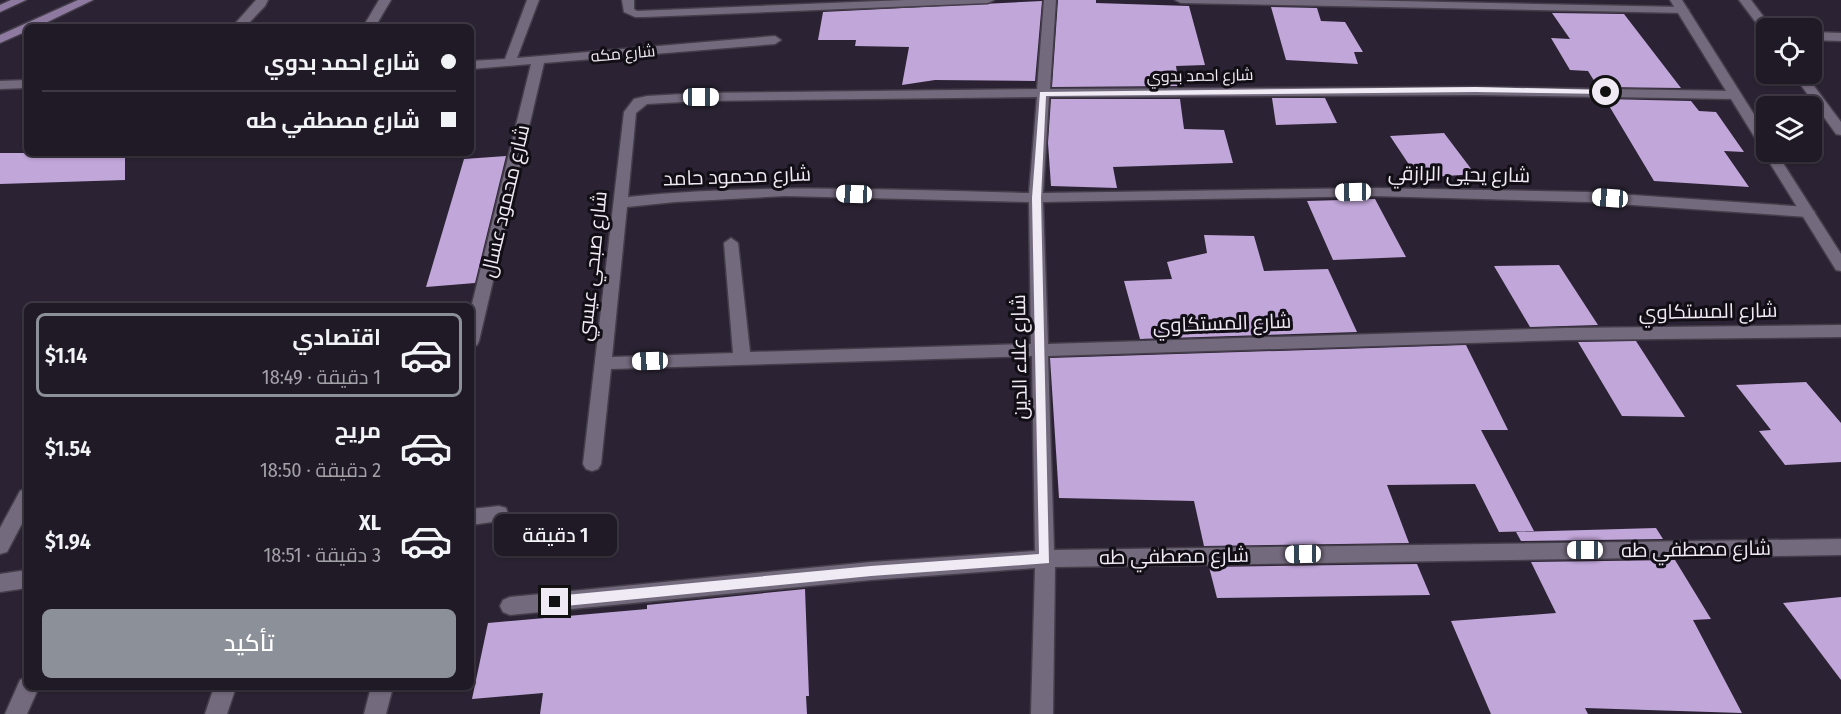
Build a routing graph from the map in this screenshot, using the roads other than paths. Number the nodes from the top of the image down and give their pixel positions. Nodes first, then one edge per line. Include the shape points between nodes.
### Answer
1 (20, 0) edge
2 (87, 0) edge
3 (262, 0) edge
4 (385, 0) edge
5 (533, 0) edge
6 (628, 0) edge
7 (988, 0) edge
8 (1050, 0) edge
9 (1181, 0) edge
10 (1745, 0) edge
11 (1680, 5) edge
12 (0, 9) edge
13 (1758, 18) edge
14 (34, 24) edge
15 (241, 24) edge
16 (371, 24) edge
17 (24, 28) edge
18 (1822, 36) edge
19 (1841, 37) edge
20 (0, 39) edge
21 (775, 40) dead end
22 (538, 61) junction
23 (509, 63) junction
24 (474, 65) edge
25 (24, 84) edge
26 (1806, 84) edge
27 (0, 85) edge
28 (1042, 94) junction
29 (1736, 95) junction
30 (665, 99) joint
31 (1756, 128) edge
32 (1841, 131) edge
33 (1776, 162) edge
34 (1036, 198) junction
35 (619, 203) junction
36 (1808, 212) junction
37 (731, 243) dead end
38 (1841, 266) edge
39 (474, 328) edge
40 (1841, 331) edge
41 (1040, 349) junction
42 (742, 358) junction
43 (603, 363) junction
44 (592, 464) dead end
45 (24, 502) edge
46 (499, 514) dead end
47 (474, 517) edge
48 (0, 546) edge
49 (1841, 547) edge
50 (1045, 559) junction
51 (24, 579) edge
52 (0, 583) edge
53 (510, 606) dead end
54 (27, 690) edge
55 (224, 690) edge
56 (381, 690) edge
57 (16, 714) edge
58 (216, 714) edge
59 (375, 714) edge
60 (1042, 714) edge

1 - 12 main road
2 - 14 main road
3 - 15 street
4 - 16 street
5 - 23 street
6 - 7 street via 628,10 645,14
8 - 28 street, شارع علاء الدين
9 - 11 street
10 - 13 street
11 - 29 street
17 - 20 main road
18 - 19 street
21 - 22 street, شارع مكه
22 - 23 street, شارع مكه
22 - 39 street, شارع محمود عسال
23 - 24 street, شارع مكه
25 - 27 street
26 - 32 street
28 - 29 street, شارع احمد بدوي via 1475,90
28 - 30 street, شارع احمد بدوي
28 - 34 street, شارع علاء الدين
29 - 31 street
30 - 35 street, شارع صبحي عيسي via 639,102 630,112
33 - 36 street
34 - 35 street, شارع محمود حامد via 785,192
34 - 36 street, شارع يحيى الرازقي via 1480,193
34 - 41 street, شارع علاء الدين
35 - 43 street, شارع صبحي عيسي
36 - 38 street
37 - 42 street
40 - 41 street, شارع المستكاوي via 1567,334
41 - 42 street, شارع المستكاوي
41 - 50 street, شارع علاء الدين
42 - 43 street, شارع المستكاوي
43 - 44 street, شارع صبحي عيسي
45 - 48 street
46 - 47 street
49 - 50 street, شارع مصطفي طه
50 - 53 street, شارع مصطفي طه via 871,571
50 - 60 street, شارع علاء الدين
51 - 52 street
54 - 57 street
55 - 58 street
56 - 59 street

